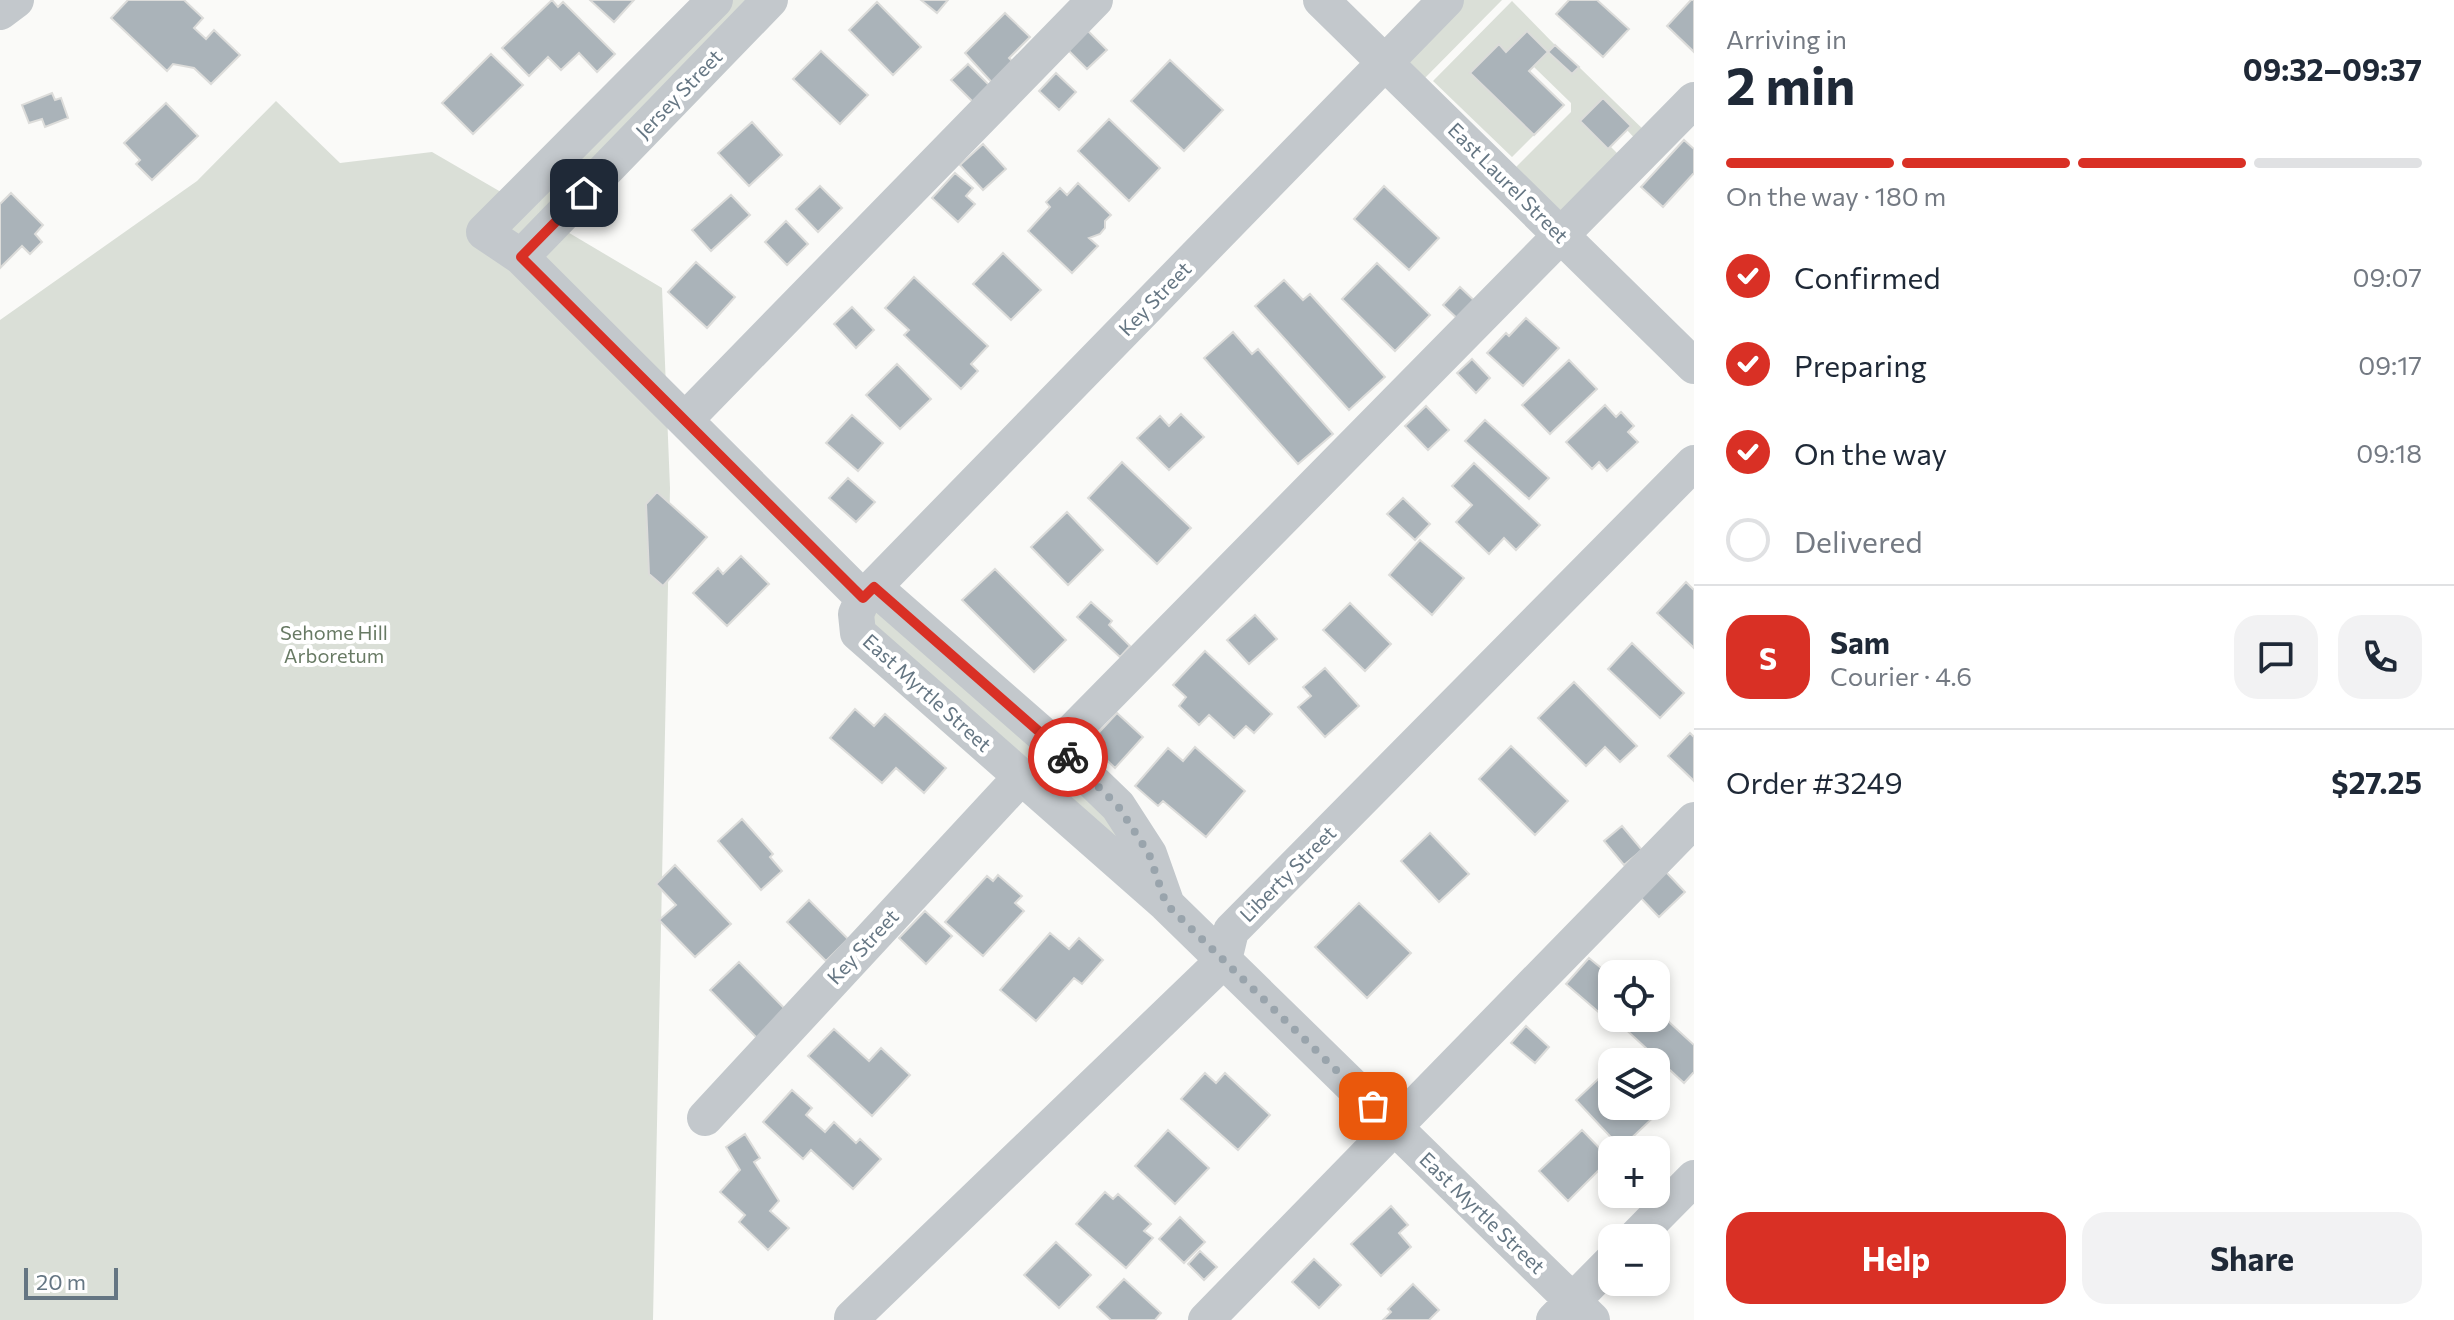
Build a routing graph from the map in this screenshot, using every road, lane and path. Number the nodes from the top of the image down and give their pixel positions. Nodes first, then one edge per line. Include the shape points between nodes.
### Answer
1 (16, 0) edge
2 (715, 0) edge
3 (770, 0) edge
4 (1095, 0) edge
5 (1321, 0) edge
6 (1446, 0) edge
7 (0, 12) edge
8 (1385, 63) junction
9 (1694, 100) edge
10 (484, 232) joint
11 (1561, 235) junction
12 (521, 257) junction
13 (1694, 366) edge
14 (685, 420) junction
15 (1694, 463) edge
16 (869, 593) junction
17 (1057, 747) junction
18 (1022, 776) junction
19 (1694, 820) edge
20 (1166, 904) junction
21 (1224, 960) junction
22 (705, 1118) dead end
23 (1394, 1127) junction
24 (1694, 1178) edge
25 (1649, 1224) edge
26 (1598, 1280) edge
27 (1573, 1314) edge
28 (852, 1318) dead end
29 (1206, 1320) edge

1 - 7 street
2 - 10 street, Jersey Street
3 - 12 street, Jersey Street
4 - 14 street
5 - 8 street, East Laurel Street
6 - 8 street, Key Street
8 - 11 street, East Laurel Street
8 - 16 street, Key Street
9 - 11 street
10 - 12 street, East Myrtle Street
11 - 13 street, East Laurel Street
11 - 17 street
12 - 14 street, East Myrtle Street
14 - 16 street, East Myrtle Street
15 - 21 street, Liberty Street via 1231,931
16 - 17 street, East Myrtle Street
16 - 18 street, East Myrtle Street via 856,614 858,633
17 - 20 street, East Myrtle Street via 1118,806 1149,854
18 - 20 street, East Myrtle Street
18 - 22 street, Key Street
19 - 23 street
20 - 21 street, East Myrtle Street
21 - 23 street, East Myrtle Street
21 - 28 street, Liberty Street
23 - 27 street, East Myrtle Street
23 - 29 street
24 - 25 street
26 - 27 street

